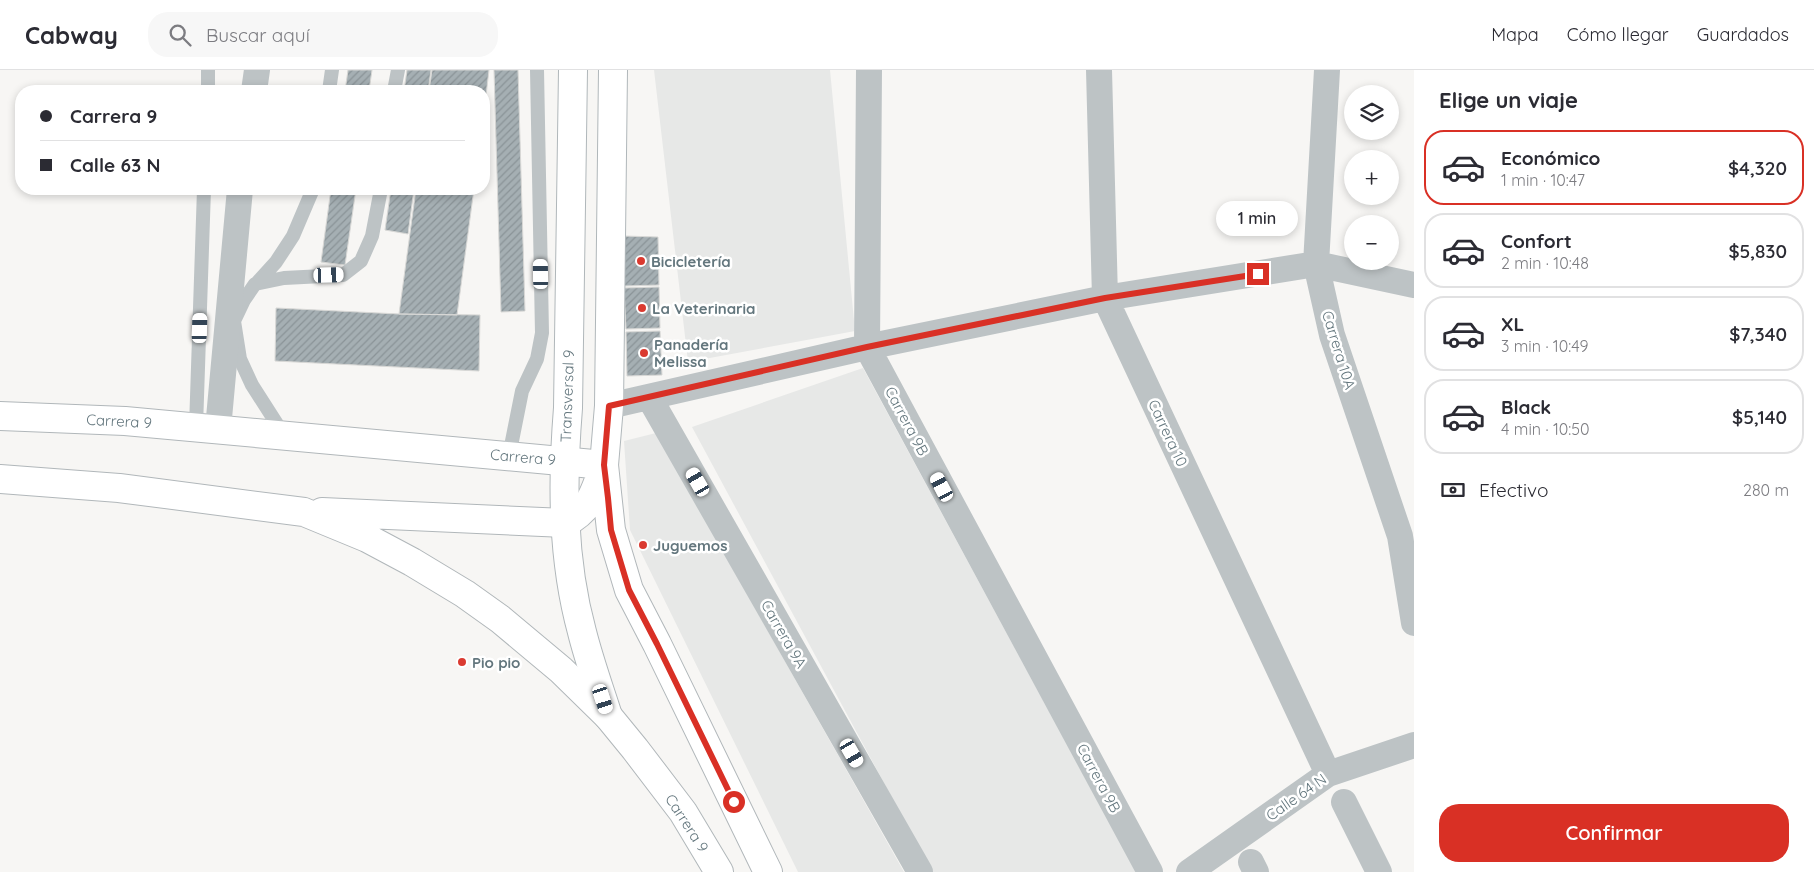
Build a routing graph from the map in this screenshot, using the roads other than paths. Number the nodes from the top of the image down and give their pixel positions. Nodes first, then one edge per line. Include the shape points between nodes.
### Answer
1 (208, 70) edge
2 (258, 70) edge
3 (332, 70) edge
4 (398, 70) edge
5 (537, 70) edge
6 (573, 70) edge
7 (613, 70) edge
8 (869, 70) edge
9 (1099, 70) edge
10 (1327, 70) edge
11 (208, 85) edge
12 (255, 85) edge
13 (330, 85) edge
14 (395, 85) edge
15 (204, 195) edge
16 (239, 195) edge
17 (310, 195) edge
18 (380, 195) edge
19 (1316, 264) junction
20 (255, 284) junction
21 (1414, 285) edge
22 (1105, 298) junction
23 (867, 347) junction
24 (649, 396) junction
25 (609, 406) junction
26 (0, 416) edge
27 (207, 428) junction
28 (284, 435) junction
29 (509, 456) junction
30 (564, 461) junction
31 (604, 465) junction
32 (0, 479) edge
33 (304, 512) junction
34 (564, 523) junction
35 (1407, 538) edge
36 (1414, 623) edge
37 (608, 716) junction
38 (1414, 745) edge
39 (1328, 774) junction
40 (1344, 802) dead end
41 (719, 872) edge
42 (768, 872) edge
43 (920, 872) edge
44 (1150, 872) edge
45 (1189, 872) edge
46 (1379, 872) edge

1 - 11 lane
2 - 12 street
3 - 13 lane
4 - 14 lane
5 - 29 lane via 542,333 537,359 522,391
6 - 30 main road, Transversal 9 via 568,408
7 - 25 main road
8 - 23 street, Carrera 9B
9 - 22 street, Carrera 10
10 - 19 street, Carrera 10A
15 - 27 lane
16 - 27 street
17 - 20 lane via 293,236 276,262
18 - 20 lane via 372,236 361,261 343,275 284,278
19 - 21 street
19 - 22 street
19 - 35 street, Carrera 10A via 1332,335
20 - 28 lane via 234,321 240,359 252,385
22 - 23 street
22 - 39 street, Carrera 10
23 - 24 street
23 - 44 street, Carrera 9B
24 - 25 street
24 - 43 street, Carrera 9A
25 - 31 main road
26 - 27 main road, Carrera 9 via 125,420
27 - 28 main road, Carrera 9
28 - 29 main road, Carrera 9
29 - 30 main road, Carrera 9
30 - 31 main road, Carrera 9
30 - 34 main road, Transversal 9
31 - 34 main road via 590,502 577,516
31 - 42 main road via 611,530 629,590
32 - 33 main road, Carrera 9 via 119,488
33 - 34 main road
33 - 37 main road, Carrera 9 via 367,538 465,594 561,670
34 - 37 main road, Transversal 9 via 581,631
35 - 36 street, Carrera 10A
37 - 41 main road, Carrera 9 via 682,812
38 - 39 street, Calle 64 N
39 - 45 street, Calle 64 N
40 - 46 street

